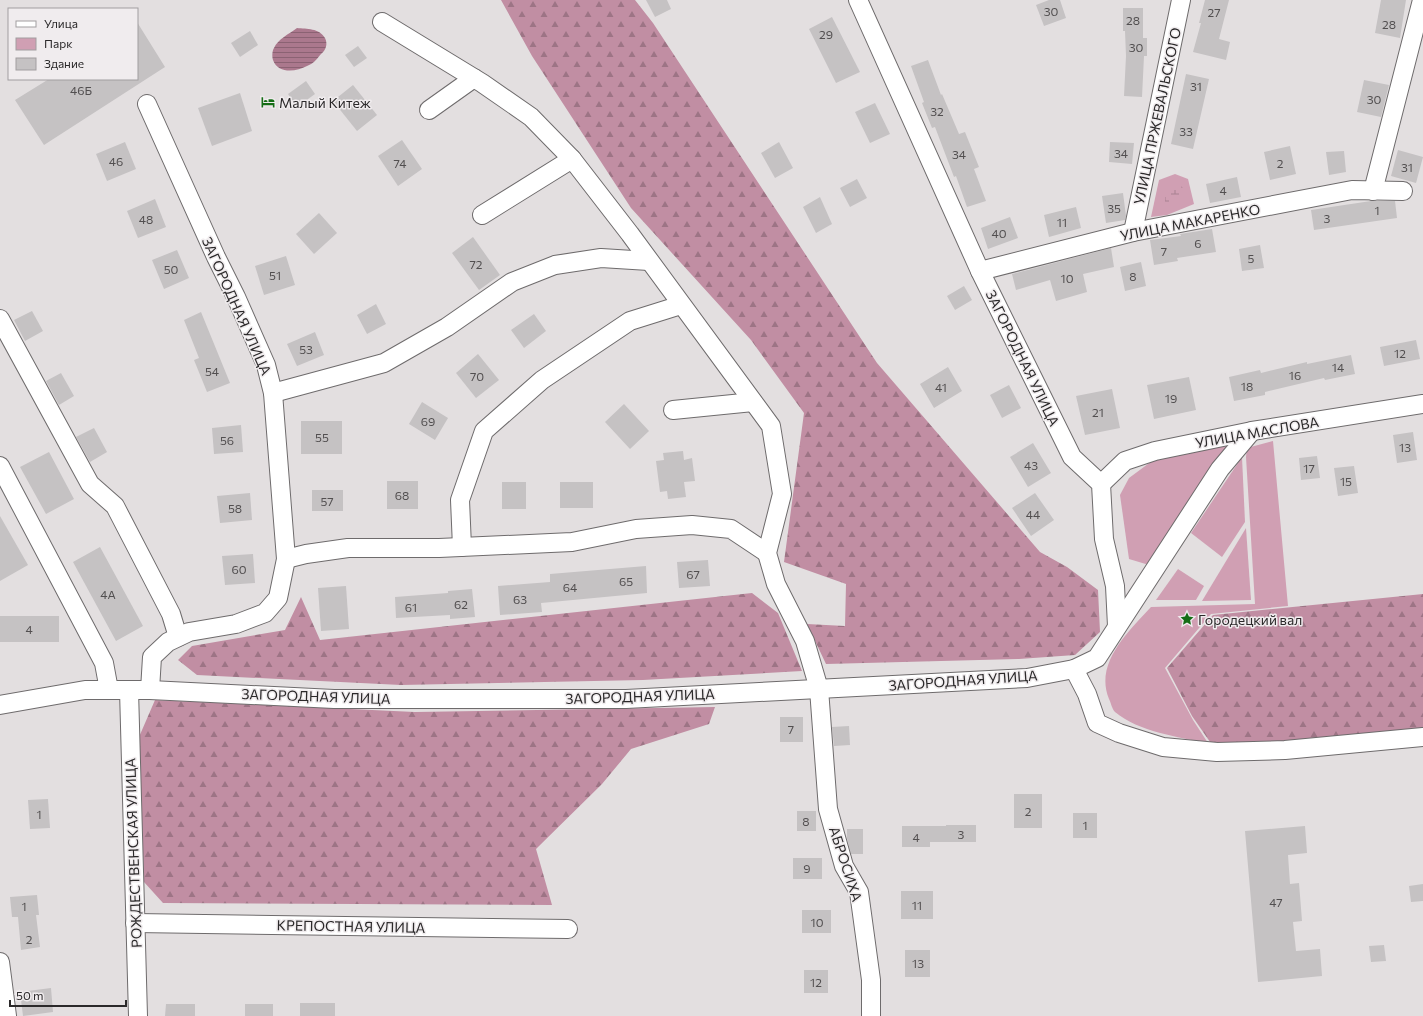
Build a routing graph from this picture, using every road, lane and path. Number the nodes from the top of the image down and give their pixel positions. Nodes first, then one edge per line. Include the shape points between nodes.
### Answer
1 (858, 0) edge
2 (1181, 0) edge
3 (1422, 0) edge
4 (382, 22) dead end
5 (474, 78) junction
6 (147, 104) dead end
7 (429, 110) dead end
8 (572, 159) junction
9 (1373, 191) junction
10 (1403, 191) dead end
11 (482, 215) dead end
12 (1133, 232) junction
13 (649, 261) junction
14 (980, 271) junction
15 (681, 305) junction
16 (0, 319) edge
17 (273, 393) junction
18 (753, 402) junction
19 (1423, 404) edge
20 (672, 410) dead end
21 (1252, 431) junction
22 (0, 466) edge
23 (1101, 484) junction
24 (462, 547) junction
25 (767, 553) junction
26 (286, 559) junction
27 (1117, 626) junction
28 (178, 637) junction
29 (1074, 669) junction
30 (819, 689) junction
31 (109, 690) junction
32 (129, 690) junction
33 (150, 690) junction
34 (0, 705) edge
35 (1423, 737) edge
36 (135, 924) junction
37 (568, 930) dead end
38 (0, 962) edge
39 (7, 1016) edge
40 (138, 1016) edge
41 (871, 1016) edge

1 - 14 street, ЗАГОРОДНАЯ УЛИЦА
2 - 12 street, УЛИЦА ПРЖЕВАЛЬСКОГО
3 - 9 street
4 - 5 street
5 - 7 street
5 - 8 street via 530,117
6 - 17 street, ЗАГОРОДНАЯ УЛИЦА via 263,358
8 - 11 street
8 - 13 street
9 - 10 street, УЛИЦА МАКАРЕНКО
9 - 12 street, УЛИЦА МАКАРЕНКО via 1352,190
12 - 14 street, УЛИЦА МАКАРЕНКО
13 - 15 street
13 - 17 street via 601,258 555,265 512,282 447,327 384,362
14 - 23 street, ЗАГОРОДНАЯ УЛИЦА via 1072,457
15 - 18 street
15 - 24 street via 630,321 542,380 484,431 460,500
16 - 28 street via 90,484 115,506 171,614
17 - 26 street, ЗАГОРОДНАЯ УЛИЦА
18 - 20 street
18 - 25 street via 771,426 782,494
19 - 21 street, УЛИЦА МАСЛОВА
21 - 23 street, УЛИЦА МАСЛОВА via 1155,451 1125,461
21 - 27 street, ЗАГОРОДНАЯ УЛИЦА via 1220,470
22 - 31 street via 104,663
23 - 27 street via 1104,539 1115,586
24 - 25 street via 572,542 636,529 692,525 731,529
24 - 26 street via 348,548
25 - 30 street, АБРОСИХА via 776,584 805,641
26 - 28 street, ЗАГОРОДНАЯ УЛИЦА via 278,598 265,613 236,624 189,632
27 - 29 street, ЗАГОРОДНАЯ УЛИЦА via 1097,658
28 - 33 street, ЗАГОРОДНАЯ УЛИЦА via 168,642 152,657
29 - 30 street, ЗАГОРОДНАЯ УЛИЦА via 1027,678
29 - 35 street via 1098,723 1162,747 1217,752 1285,750
30 - 33 street, ЗАГОРОДНАЯ УЛИЦА via 626,699 334,699
30 - 41 street, АБРОСИХА via 828,809 844,866 859,892 871,980
31 - 32 street, ЗАГОРОДНАЯ УЛИЦА
31 - 34 street, ЗАГОРОДНАЯ УЛИЦА via 85,690
32 - 33 street, ЗАГОРОДНАЯ УЛИЦА
32 - 36 street, РОЖДЕСТВЕНСКАЯ УЛИЦА
36 - 37 street, КРЕПОСТНАЯ УЛИЦА
36 - 40 street, РОЖДЕСТВЕНСКАЯ УЛИЦА
38 - 39 street

